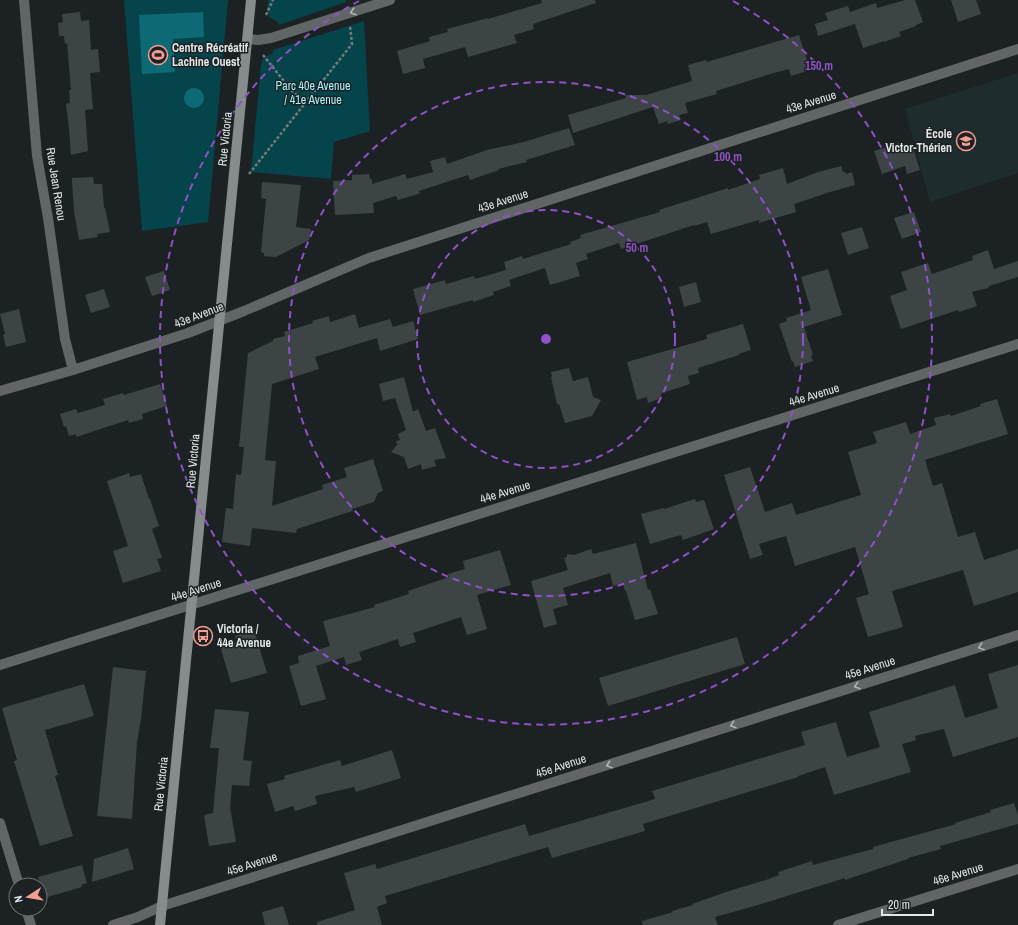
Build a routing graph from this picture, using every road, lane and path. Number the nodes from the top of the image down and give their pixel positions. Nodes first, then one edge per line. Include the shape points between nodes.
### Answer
1 (24, 0) edge
2 (251, 0) edge
3 (273, 0) edge
4 (390, 0) edge
5 (266, 15) dead end
6 (248, 39) junction
7 (352, 44) dead end
8 (1018, 49) edge
9 (263, 55) dead end
10 (305, 102) junction
11 (249, 174) dead end
12 (220, 321) junction
13 (1018, 344) edge
14 (73, 370) junction
15 (0, 392) edge
16 (192, 604) junction
17 (1018, 635) edge
18 (0, 665) edge
19 (0, 823) edge
20 (1018, 869) edge
21 (17, 877) edge
22 (162, 906) junction
23 (113, 925) edge
24 (160, 925) edge
25 (838, 925) edge

1 - 14 street, Rue Jean Renou via 37,156 65,339
2 - 6 main road, Rue Victoria
3 - 5 path
4 -> 6 street via 271,38
6 - 12 main road, Rue Victoria
7 - 10 path
8 - 12 street, 43e Avenue via 376,255
9 - 10 path via 292,91
10 - 11 path
12 - 14 street, 43e Avenue
12 - 16 main road, Rue Victoria
13 - 16 street, 44e Avenue
14 - 15 street, 43e Avenue
16 - 18 street, 44e Avenue
16 - 22 main road, Rue Victoria
17 -> 22 street, 45e Avenue
19 - 21 street
20 - 25 street, 46e Avenue
22 - 23 street, 45e Avenue
22 - 24 main road, Rue Victoria

